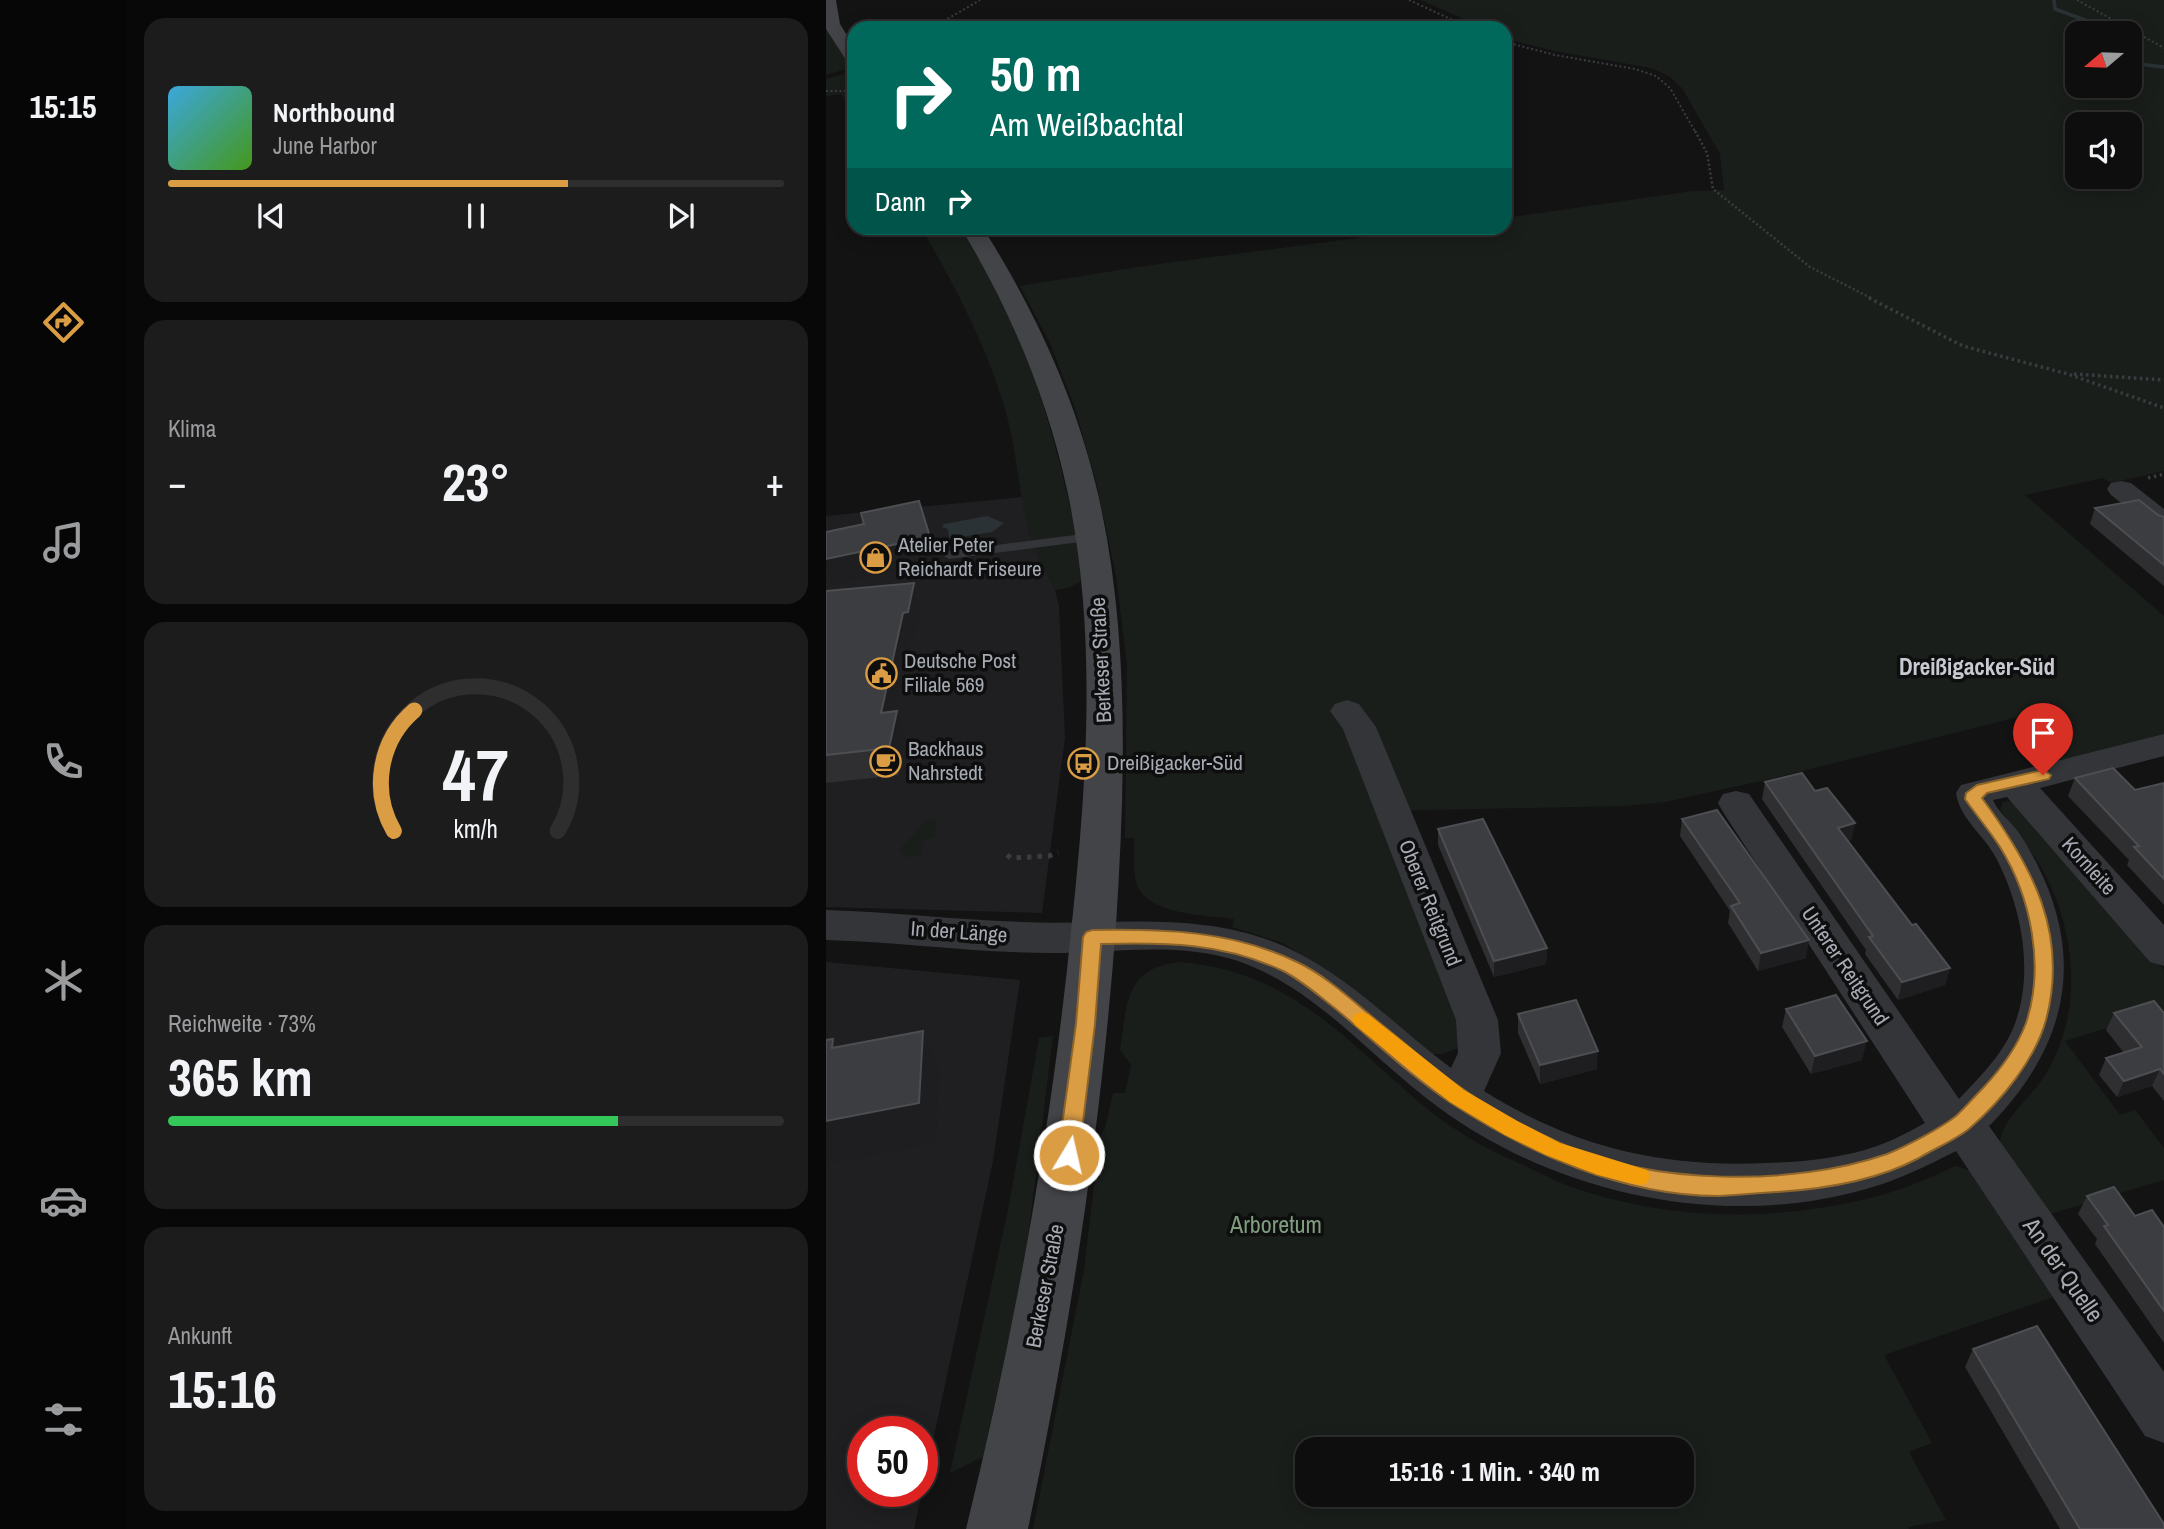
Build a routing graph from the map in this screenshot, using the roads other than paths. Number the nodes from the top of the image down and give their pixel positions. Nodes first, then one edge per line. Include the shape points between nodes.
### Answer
1 (826, 9) edge
2 (847, 49) edge
3 (976, 235) edge
4 (2142, 498) edge
5 (2164, 523) edge
6 (1091, 537) junction
7 (949, 555) dead end
8 (1347, 711) dead end
9 (2164, 745) edge
10 (2014, 782) junction
11 (1736, 803) dead end
12 (826, 925) edge
13 (1092, 937) junction
14 (2164, 951) edge
15 (1457, 1096) junction
16 (1958, 1126) junction
17 (2164, 1417) edge
18 (997, 1529) edge

1 - 2 main road
3 - 6 main road, Berkeser Straße via 1041,358 1067,431
4 - 5 street
6 - 7 lane
6 - 13 main road, Berkeser Straße via 1098,592 1105,758
8 - 15 street, Oberer Reitgrund via 1359,727 1477,1020 1483,1044 1478,1062
9 - 10 street
10 - 14 street, Kornleite
10 - 16 street, In der Länge via 1982,788 1974,793 1974,799 2007,845 2031,898 2044,953 2041,1003 2025,1046 2003,1080
11 - 16 street, Unterer Reitgrund
12 - 13 street, In der Länge
13 - 15 street, In der Länge via 1193,939 1227,943 1269,957 1320,986
13 - 18 main road, Berkeser Straße via 1073,1131
15 - 16 street, In der Länge via 1553,1149 1598,1166 1659,1181 1716,1186 1821,1180 1865,1170 1894,1161
16 - 17 street, An der Quelle

